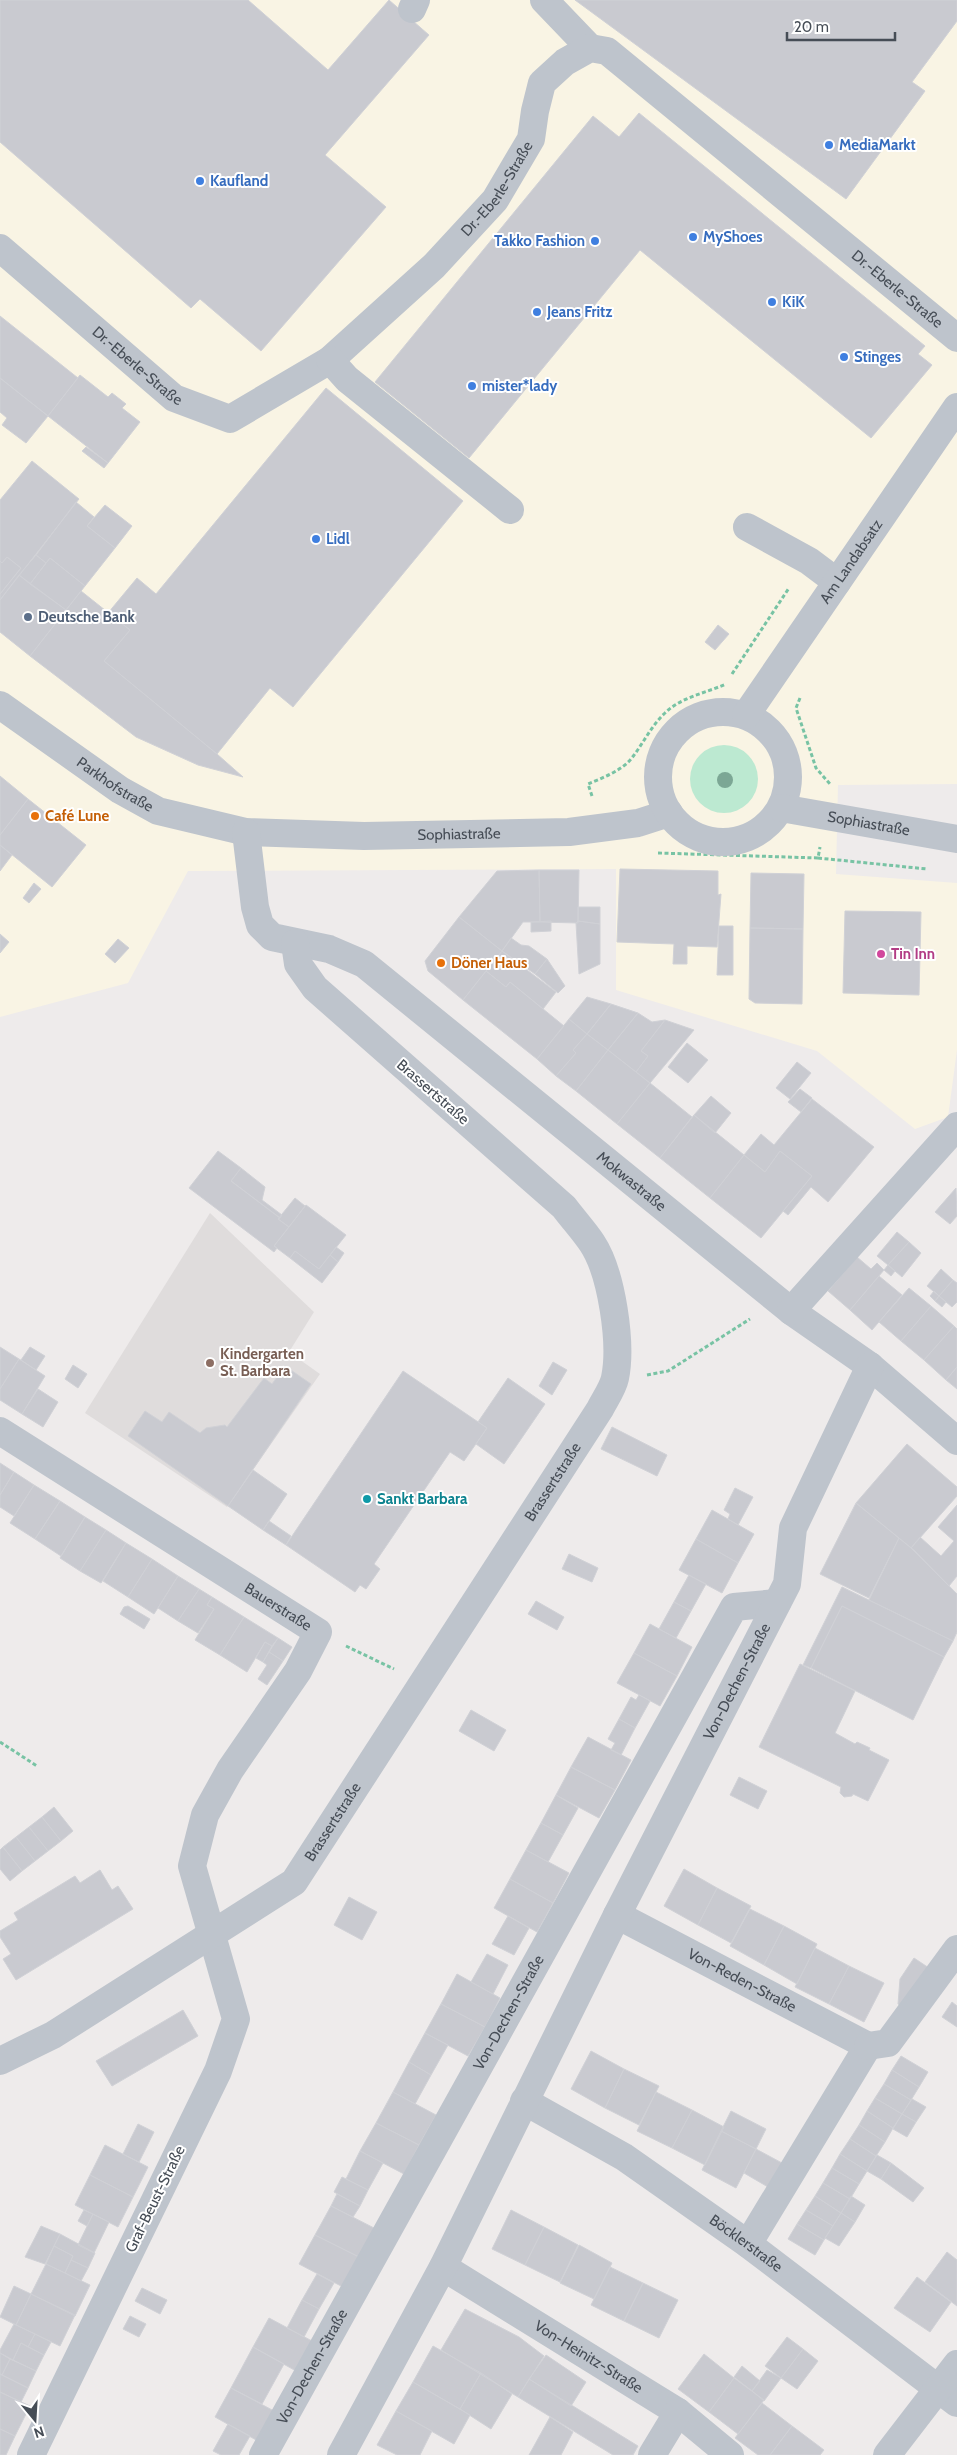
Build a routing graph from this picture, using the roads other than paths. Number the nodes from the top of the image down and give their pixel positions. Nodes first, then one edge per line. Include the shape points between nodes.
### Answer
1 (544, 0) edge
2 (590, 48) junction
3 (0, 248) edge
4 (957, 338) edge
5 (330, 360) junction
6 (957, 408) edge
7 (510, 510) dead end
8 (747, 527) dead end
9 (837, 582) junction
10 (0, 705) edge
11 (746, 715) junction
12 (781, 808) junction
13 (669, 813) junction
14 (246, 832) junction
15 (957, 839) edge
16 (295, 943) junction
17 (957, 1126) edge
18 (791, 1311) junction
19 (870, 1366) junction
20 (0, 1431) edge
21 (957, 1441) edge
22 (777, 1603) junction
23 (617, 1915) junction
24 (210, 1936) junction
25 (950, 1960) edge
26 (868, 2046) junction
27 (0, 2061) edge
28 (524, 2100) junction
29 (748, 2244) junction
30 (443, 2267) junction
31 (957, 2364) edge
32 (948, 2396) edge
33 (678, 2412) junction
34 (31, 2455) edge
35 (263, 2455) edge
36 (341, 2455) edge
37 (652, 2455) edge
38 (730, 2455) edge
39 (887, 2455) edge

1 - 2 street
2 - 4 street, Dr.-Eberle-Straße via 607,51
2 - 5 street, Dr.-Eberle-Straße via 565,62 542,82 531,139 495,200 434,266
3 - 5 street, Dr.-Eberle-Straße via 174,398 230,419
5 - 7 street via 346,379
6 - 9 street, Am Landabsatz
8 - 9 street via 809,561
9 - 11 street, Am Landabsatz
10 - 14 street, Parkhofstraße via 120,790 158,811
11 - 12 street via 763,725 777,740 786,758 789,777
11 - 13 street via 716,712 687,722 666,744 657,772 662,798
12 - 13 street via 766,828 744,840 720,842 696,837 676,823
12 - 15 street, Sophiastraße
13 - 14 street, Sophiastraße via 604,829 364,836
14 - 16 street via 260,925 272,936
16 - 18 street, Mokwastraße via 329,950 364,964
16 - 24 street, Brassertstraße via 298,964 315,988 564,1207 593,1245 606,1280 618,1350 614,1380 600,1409 294,1882
17 - 18 street
18 - 19 street, Mokwastraße
19 - 21 street, Mokwastraße
19 - 22 street, Von-Dechen-Straße via 793,1528 787,1584
20 - 24 street, Bauerstraße via 318,1632 298,1671 230,1770 205,1815 192,1866
22 - 23 street, Von-Dechen-Straße
22 - 35 street, Von-Dechen-Straße via 734,1607
23 - 26 street, Von-Reden-Straße
23 - 28 street, Von-Dechen-Straße
24 - 27 street, Brassertstraße via 53,2035
24 - 34 street, Graf-Beust-Straße via 236,2019 218,2071
25 - 26 street via 888,2043
26 - 29 street
28 - 29 street, Böcklerstraße via 624,2157
28 - 30 street, Von-Dechen-Straße
29 - 32 street, Böcklerstraße
30 - 33 street, Von-Heinitz-Straße
30 - 36 street, Von-Dechen-Straße
31 - 32 street
32 - 39 street
33 - 37 street
33 - 38 street, Von-Heinitz-Straße

